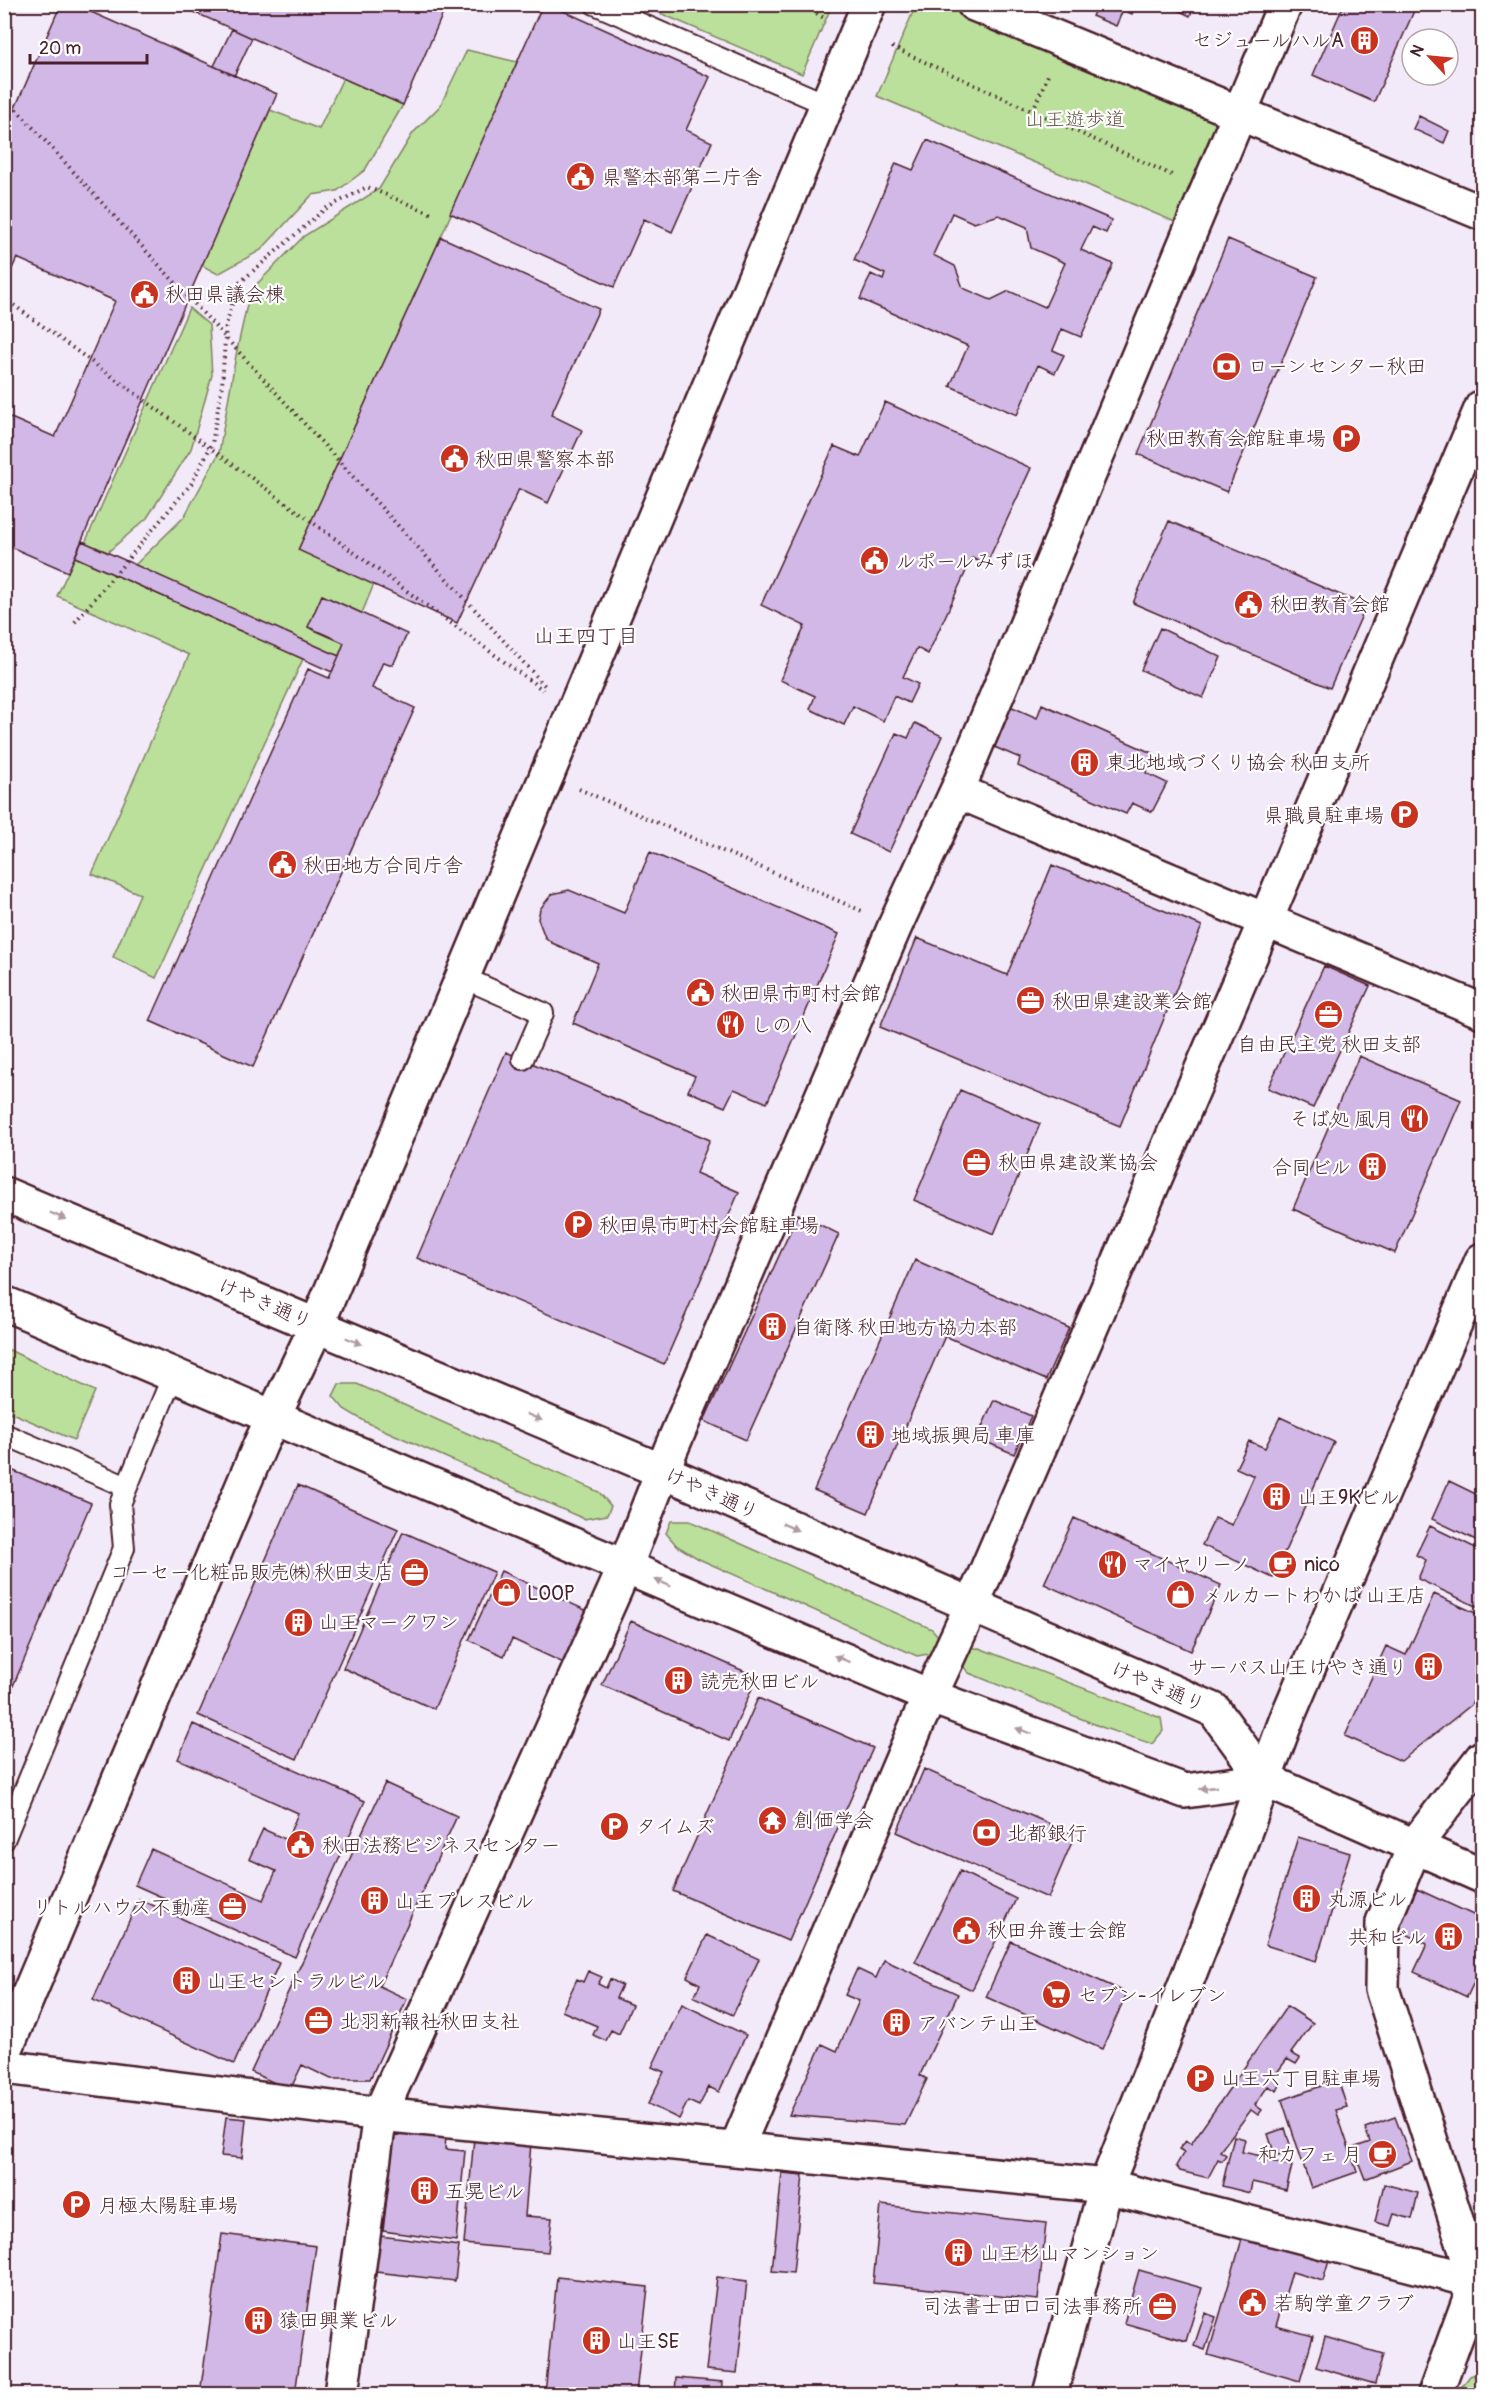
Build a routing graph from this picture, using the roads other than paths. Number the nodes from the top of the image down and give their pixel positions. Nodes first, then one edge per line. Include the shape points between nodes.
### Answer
1 (595, 4) edge
2 (974, 4) edge
3 (1284, 4) edge
4 (863, 18) edge
5 (828, 105) junction
6 (1239, 114) junction
7 (1482, 213) edge
8 (1482, 407) edge
9 (957, 791) junction
10 (1266, 922) junction
11 (462, 977) junction
12 (1482, 1011) edge
13 (523, 1059) dead end
14 (4, 1194) edge
15 (1482, 1260) edge
16 (4, 1303) edge
17 (317, 1325) junction
18 (173, 1375) junction
19 (273, 1415) junction
20 (4, 1434) edge
21 (662, 1471) junction
22 (127, 1487) junction
23 (625, 1567) junction
24 (970, 1607) junction
25 (929, 1696) junction
26 (1482, 1758) edge
27 (1265, 1780) junction
28 (4, 1840) edge
29 (1415, 1845) junction
30 (1482, 1876) edge
31 (4, 2053) edge
32 (4, 2067) edge
33 (380, 2114) junction
34 (736, 2149) junction
35 (1106, 2186) junction
36 (1480, 2286) edge
37 (341, 2394) edge
38 (1050, 2394) edge
39 (1435, 2394) edge

1 - 5 lane
2 - 6 street
3 - 6 street
4 - 5 street
5 - 11 street
6 - 7 street
6 - 9 street
8 - 10 street
9 - 10 street
9 - 21 street via 895,926
10 - 12 street
10 - 24 street
11 - 13 lane via 543,1013
11 - 17 street
14 -> 17 street, けやき通り
15 - 27 street via 1287,1718
16 - 18 street
17 - 19 street
17 -> 21 street, けやき通り
18 - 19 street
18 - 22 lane
19 - 23 street
19 - 31 street
20 - 22 lane
21 - 23 street
21 -> 24 street, けやき通り
22 - 28 lane via 120,1504 124,1548
25 -> 23 street
23 - 33 street
24 - 25 street
24 - 27 street, けやき通り via 1214,1710
27 -> 25 street via 1185,1791
25 - 34 street
26 - 29 street
27 - 29 street
27 - 35 street
29 - 30 street
29 - 36 street via 1383,1922 1382,1989
32 - 33 street
33 - 34 street
33 - 37 street
34 - 35 street
35 - 36 street
35 - 38 street
36 - 39 street

